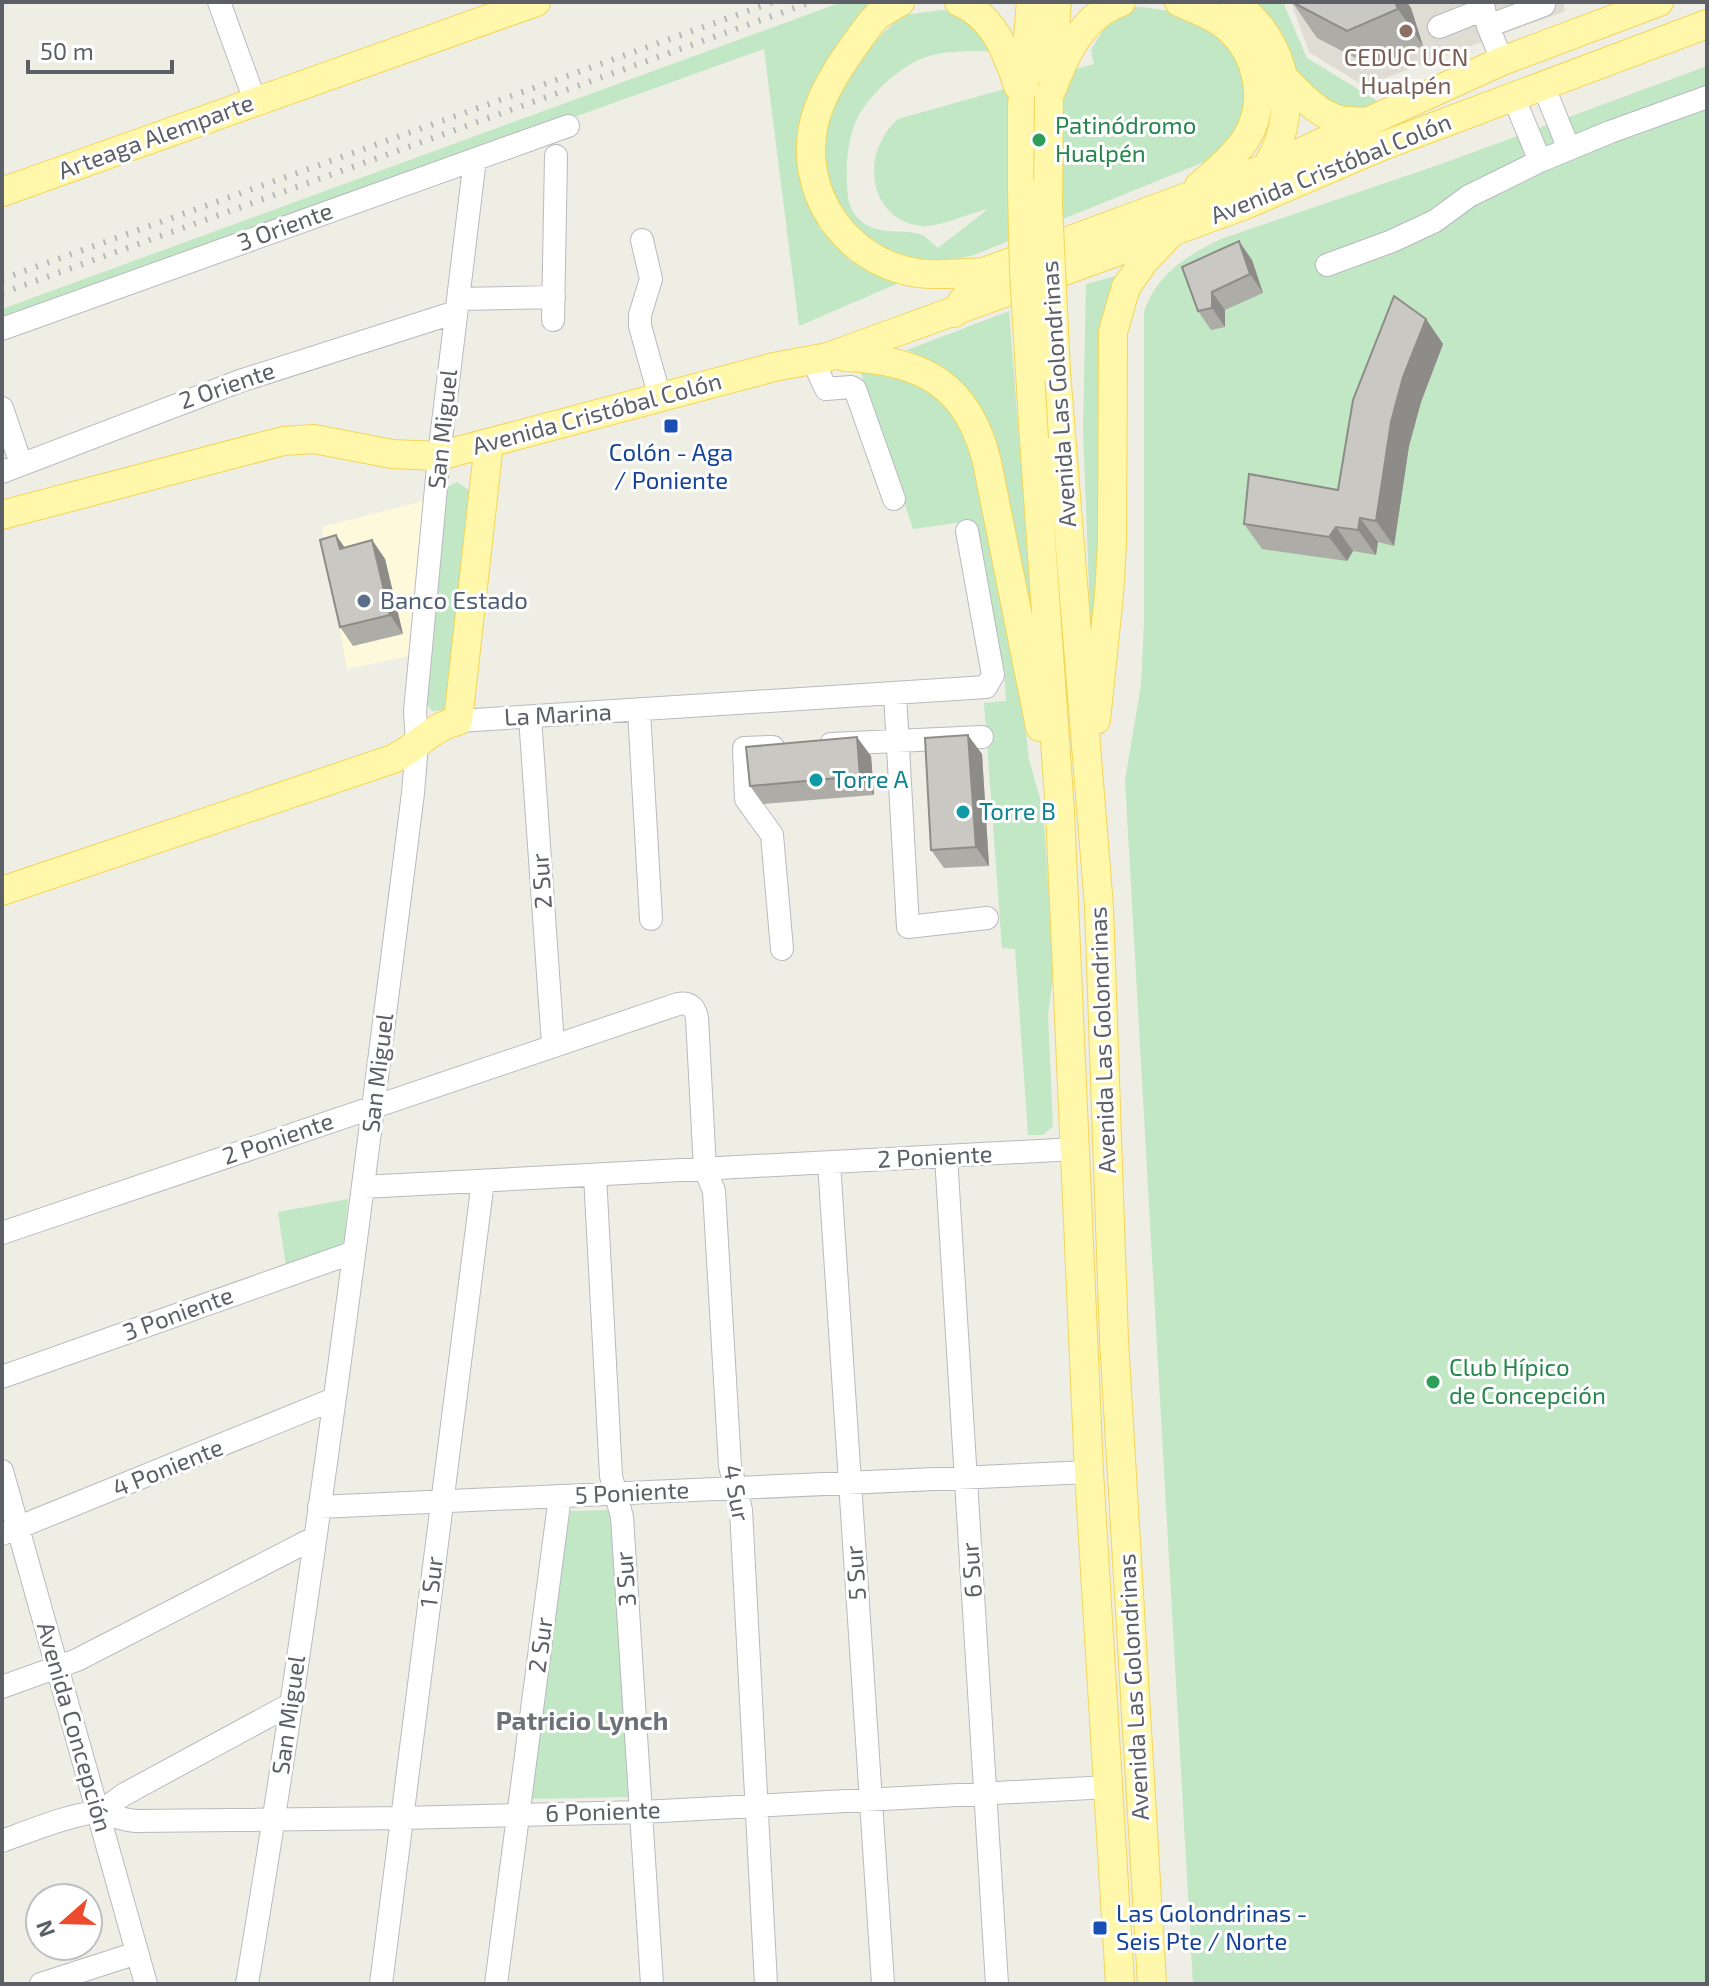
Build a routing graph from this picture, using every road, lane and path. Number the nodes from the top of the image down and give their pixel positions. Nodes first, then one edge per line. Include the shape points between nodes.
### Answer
1 (219, 2) edge
2 (536, 2) edge
3 (900, 2) edge
4 (1031, 2) edge
5 (1057, 2) edge
6 (1179, 2) edge
7 (1233, 2) edge
8 (1543, 2) edge
9 (1659, 2) edge
10 (1112, 6) edge
11 (970, 8) edge
12 (1622, 9) edge
13 (1485, 12) edge
14 (1707, 24) edge
15 (1439, 27) dead end
16 (1502, 61) junction
17 (1284, 78) junction
18 (1543, 85) junction
19 (1513, 96) junction
20 (1049, 97) junction
21 (1707, 97) edge
22 (255, 101) junction
23 (1022, 106) junction
24 (1365, 122) junction
25 (568, 126) dead end
26 (1569, 149) junction
27 (556, 156) dead end
28 (475, 159) junction
29 (1540, 161) junction
30 (1266, 168) junction
31 (2, 192) edge
32 (1178, 200) junction
33 (1222, 212) junction
34 (1175, 230) junction
35 (642, 240) dead end
36 (1327, 265) dead end
37 (984, 272) junction
38 (554, 297) junction
39 (457, 306) junction
40 (954, 313) junction
41 (553, 320) dead end
42 (2, 329) edge
43 (820, 359) junction
44 (660, 398) junction
45 (2, 408) edge
46 (1047, 434) junction
47 (489, 443) junction
48 (439, 456) junction
49 (12, 468) edge
50 (894, 499) dead end
51 (2, 515) edge
52 (967, 531) dead end
53 (895, 694) junction
54 (639, 711) junction
55 (530, 717) junction
56 (458, 721) junction
57 (982, 737) dead end
58 (897, 741) junction
59 (417, 745) junction
60 (1088, 769) junction
61 (1060, 812) junction
62 (2, 891) edge
63 (987, 918) dead end
64 (651, 919) dead end
65 (782, 949) dead end
66 (690, 1006) joint
67 (553, 1045) junction
68 (374, 1106) junction
69 (1075, 1149) junction
70 (946, 1156) junction
71 (829, 1163) junction
72 (705, 1169) junction
73 (595, 1175) junction
74 (483, 1181) junction
75 (363, 1187) junction
76 (2, 1233) edge
77 (354, 1252) junction
78 (1082, 1311) junction
79 (1114, 1340) junction
80 (2, 1377) edge
81 (334, 1399) junction
82 (2, 1471) edge
83 (1089, 1472) junction
84 (966, 1478) junction
85 (851, 1483) junction
86 (736, 1488) junction
87 (616, 1494) junction
88 (560, 1496) junction
89 (442, 1502) junction
90 (1122, 1502) junction
91 (319, 1507) junction
92 (10, 1532) edge
93 (314, 1538) junction
94 (58, 1668) junction
95 (2, 1687) edge
96 (291, 1704) junction
97 (1108, 1787) junction
98 (986, 1796) junction
99 (871, 1801) junction
100 (757, 1806) junction
101 (642, 1812) junction
102 (99, 1813) junction
103 (518, 1814) junction
104 (402, 1818) junction
105 (275, 1819) junction
106 (2, 1841) edge
107 (137, 1953) junction
108 (41, 1984) edge
109 (146, 1984) edge
110 (247, 1984) edge
111 (381, 1984) edge
112 (496, 1984) edge
113 (652, 1984) edge
114 (766, 1984) edge
115 (883, 1984) edge
116 (997, 1984) edge
117 (1120, 1984) edge
118 (1152, 1984) edge

1 - 22 street
2 - 22 main road, Arteaga Alemparte
3 - 37 main road via 870,24 820,104 811,149 820,196 844,236 879,261 916,273
4 - 23 main road
5 - 20 main road, Avenida Las Golondrinas
6 - 32 main road via 1238,37 1254,67 1258,100 1252,127 1237,150
7 - 17 main road via 1263,30
8 - 13 street
9 - 12 main road, Avenida Cristóbal Colón
10 - 20 main road via 1075,40
11 - 23 main road via 1006,52
12 - 16 main road, Avenida Cristóbal Colón
13 - 15 street
13 - 16 street
14 - 18 main road, Avenida Cristóbal Colón
16 - 24 main road, Avenida Cristóbal Colón
17 - 24 main road via 1331,117
17 - 30 main road via 1283,127
18 - 19 main road, Avenida Cristóbal Colón
18 - 26 street
19 - 29 street
19 - 33 main road, Avenida Cristóbal Colón
20 - 46 main road, Avenida Las Golondrinas, bridge
21 - 26 street
22 - 31 main road, Arteaga Alemparte
23 - 46 main road, Avenida Las Golondrinas, bridge via 1024,272
24 - 30 main road, Avenida Cristóbal Colón
25 - 28 street, 3 Oriente
26 - 29 street
27 - 38 street
28 - 39 street, San Miguel
28 - 42 street, 3 Oriente
29 - 36 street via 1469,196 1435,221
30 - 32 main road, Avenida Cristóbal Colón
30 - 33 main road
32 - 37 main road, Avenida Cristóbal Colón
33 - 34 main road, Avenida Cristóbal Colón
34 - 40 main road, Avenida Cristóbal Colón
34 - 60 main road via 1132,276 1116,315 1109,595
35 - 44 street via 651,279 640,326
37 - 40 main road
38 - 39 street, 2 Oriente
38 - 41 street
39 - 48 street, San Miguel
39 - 49 street, 2 Oriente
40 - 43 main road, Avenida Cristóbal Colón
43 - 44 main road, Avenida Cristóbal Colón
43 - 50 street via 826,389 855,389
43 - 61 main road via 873,359 924,372 958,397 976,426
44 - 47 main road, Avenida Cristóbal Colón
45 - 49 street
46 - 60 main road, Avenida Las Golondrinas
46 - 61 main road, Avenida Las Golondrinas
47 - 48 main road, Avenida Cristóbal Colón
47 - 56 main road, San Miguel
48 - 51 main road, Avenida Cristóbal Colón via 392,454 314,439 283,441
48 - 59 street, San Miguel via 415,711
52 - 53 street, La Marina via 992,680 981,688
53 - 54 street, La Marina
53 - 58 street
54 - 55 street, La Marina
54 - 64 street
55 - 56 street, La Marina
55 - 67 street, 2 Sur
56 - 59 main road, La Marina via 436,729
57 - 58 street
58 - 63 street via 908,927
58 - 65 street via 744,748 746,799 772,835
59 - 62 main road, La Marina via 373,766
59 - 68 street, San Miguel
60 - 79 main road, Avenida Las Golondrinas via 1099,907
61 - 69 main road, Avenida Las Golondrinas
66 - 67 street, 2 Poniente via 678,1004
66 - 72 street, 4 Sur via 697,1018
67 - 68 street, 2 Poniente
68 - 75 street, San Miguel
68 - 76 street, 2 Poniente
69 - 70 street, 2 Poniente
69 - 78 main road, Avenida Las Golondrinas
70 - 71 street, 2 Poniente
70 - 84 street, 6 Sur
71 - 72 street, 2 Poniente
71 - 85 street, 5 Sur
72 - 73 street, 2 Poniente
72 - 86 street, 4 Sur via 714,1191 730,1466
73 - 74 street, 2 Poniente
73 - 87 street, 3 Sur
74 - 75 street, 2 Poniente
74 - 89 street, 1 Sur
75 - 77 street, San Miguel
77 - 80 street, 3 Poniente
77 - 81 street, San Miguel
78 - 79 street via 1095,1332
78 - 83 main road, Avenida Las Golondrinas
79 - 90 main road, Avenida Las Golondrinas
81 - 91 street, San Miguel
81 - 92 street, 4 Poniente
82 - 92 street, Avenida Concepción
83 - 84 street, 5 Poniente
83 - 90 main road via 1107,1481
83 - 97 main road, Avenida Las Golondrinas
84 - 85 street, 5 Poniente
84 - 98 street, 6 Sur
85 - 86 street, 5 Poniente
85 - 99 street, 5 Sur
86 - 87 street, 5 Poniente
86 - 100 street, 4 Sur
87 - 88 street, 5 Poniente
87 - 101 street, 3 Sur via 622,1517
88 - 89 street, 5 Poniente
88 - 103 street, 2 Sur
89 - 91 street, 5 Poniente
89 - 104 street, 1 Sur
90 - 118 main road, Avenida Las Golondrinas
91 - 93 street, San Miguel
92 - 94 street, Avenida Concepción
93 - 94 street
93 - 96 street, San Miguel
94 - 95 street
94 - 102 street, Avenida Concepción
96 - 102 street, 6 Poniente
96 - 105 street, San Miguel
97 - 98 street, 6 Poniente
97 - 117 main road, Avenida Las Golondrinas
98 - 99 street, 6 Poniente
98 - 116 street, 6 Sur
99 - 100 street, 6 Poniente
99 - 115 street, 5 Sur
100 - 101 street, 6 Poniente
100 - 114 street, 4 Sur
101 - 103 street, 6 Poniente
101 - 113 street, 3 Sur
102 - 105 street, 6 Poniente via 136,1821
102 - 106 street, 6 Poniente
102 - 107 street, Avenida Concepción
103 - 104 street, 6 Poniente
103 - 112 street, 2 Sur
104 - 105 street, 6 Poniente
104 - 111 street, 1 Sur
105 - 110 street, San Miguel
107 - 108 street
107 - 109 street, Avenida Concepción

